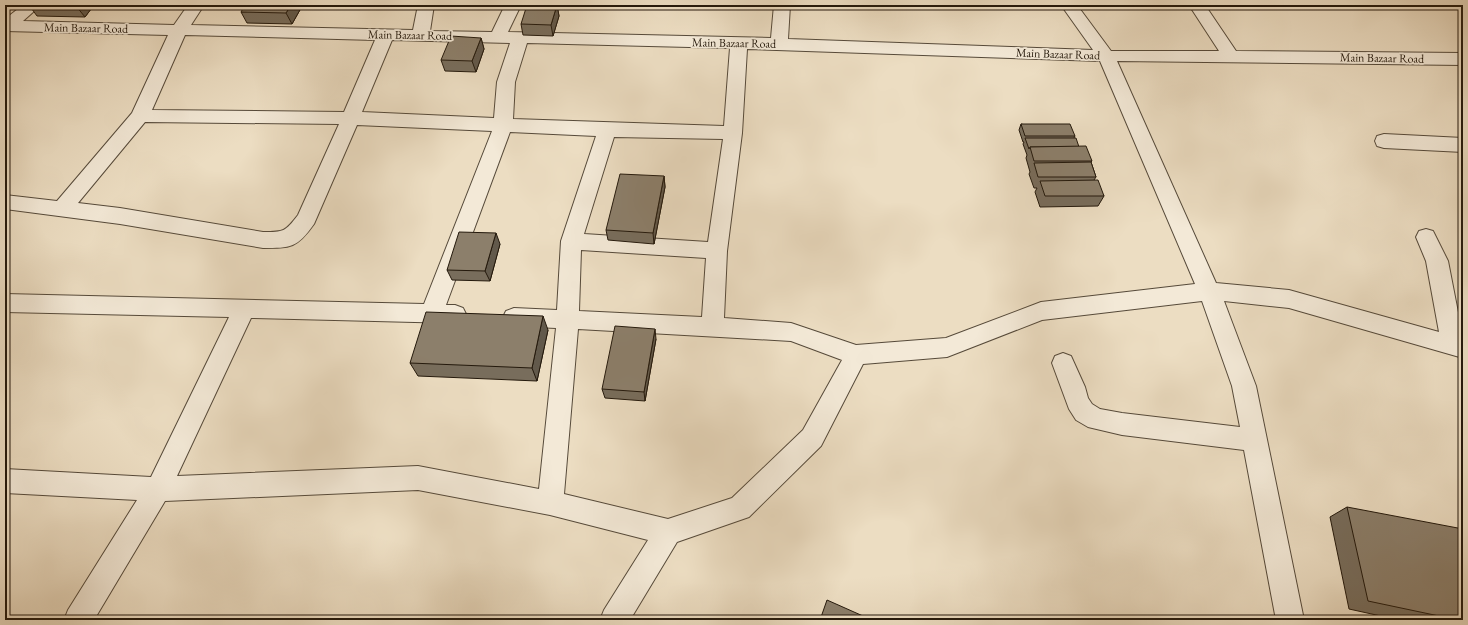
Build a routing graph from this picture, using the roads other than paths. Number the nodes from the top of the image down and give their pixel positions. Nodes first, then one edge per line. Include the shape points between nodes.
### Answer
1 (33, 5) edge
2 (196, 5) edge
3 (426, 5) edge
4 (513, 5) edge
5 (782, 5) edge
6 (1068, 5) edge
7 (1197, 5) edge
8 (6, 26) edge
9 (179, 30) junction
10 (386, 35) junction
11 (421, 36) junction
12 (498, 37) junction
13 (520, 38) junction
14 (739, 43) junction
15 (779, 44) junction
16 (1106, 56) junction
17 (1232, 56) junction
18 (1458, 59) edge
19 (1463, 74) edge
20 (140, 116) junction
21 (350, 118) junction
22 (503, 126) junction
23 (607, 130) junction
24 (733, 133) junction
25 (1384, 141) dead end
26 (1463, 145) edge
27 (5, 202) edge
28 (62, 209) junction
29 (1426, 237) dead end
30 (571, 241) junction
31 (717, 251) junction
32 (1209, 291) junction
33 (5, 303) edge
34 (245, 308) junction
35 (432, 313) junction
36 (472, 315) edge
37 (496, 316) edge
38 (568, 320) junction
39 (712, 327) junction
40 (1458, 347) edge
41 (856, 355) junction
42 (1063, 362) dead end
43 (1255, 440) junction
44 (5, 481) edge
45 (158, 489) junction
46 (550, 503) junction
47 (668, 532) junction
48 (78, 620) edge
49 (614, 620) edge
50 (1290, 620) edge

1 - 8 street
2 - 9 street
3 - 11 street
4 - 12 street
5 - 15 street
6 - 16 street
7 - 17 street
8 - 9 street, Main Bazaar Road
9 - 10 street, Main Bazaar Road
9 - 20 street
10 - 11 street, Main Bazaar Road
10 - 21 street
11 - 12 street, Main Bazaar Road
12 - 13 street, Main Bazaar Road
13 - 14 street, Main Bazaar Road
13 - 22 street via 506,82
14 - 15 street, Main Bazaar Road
14 - 24 street
15 - 16 street, Main Bazaar Road
16 - 17 street, Main Bazaar Road
16 - 32 street
17 - 18 street, Main Bazaar Road
18 - 19 street
20 - 21 street
20 - 28 street
21 - 22 street
21 - 28 street via 307,220 286,240 263,240
22 - 23 street
22 - 35 street
23 - 24 street
23 - 30 street
24 - 31 street
25 - 26 street
27 - 28 street
29 - 40 street via 1437,261
30 - 31 street
30 - 38 street
31 - 39 street
32 - 40 street via 1289,299
32 - 41 street via 1041,311 947,347
32 - 43 street via 1244,386
33 - 34 street
34 - 35 street
34 - 45 street
35 - 36 street
37 - 38 street
38 - 39 street
38 - 46 street
39 - 41 street via 791,332
41 - 47 street via 812,438 740,508
42 - 43 street via 1077,402 1084,412 1096,418 1122,424
43 - 50 street
44 - 45 street
45 - 46 street via 418,478
45 - 48 street
46 - 47 street
47 - 49 street

